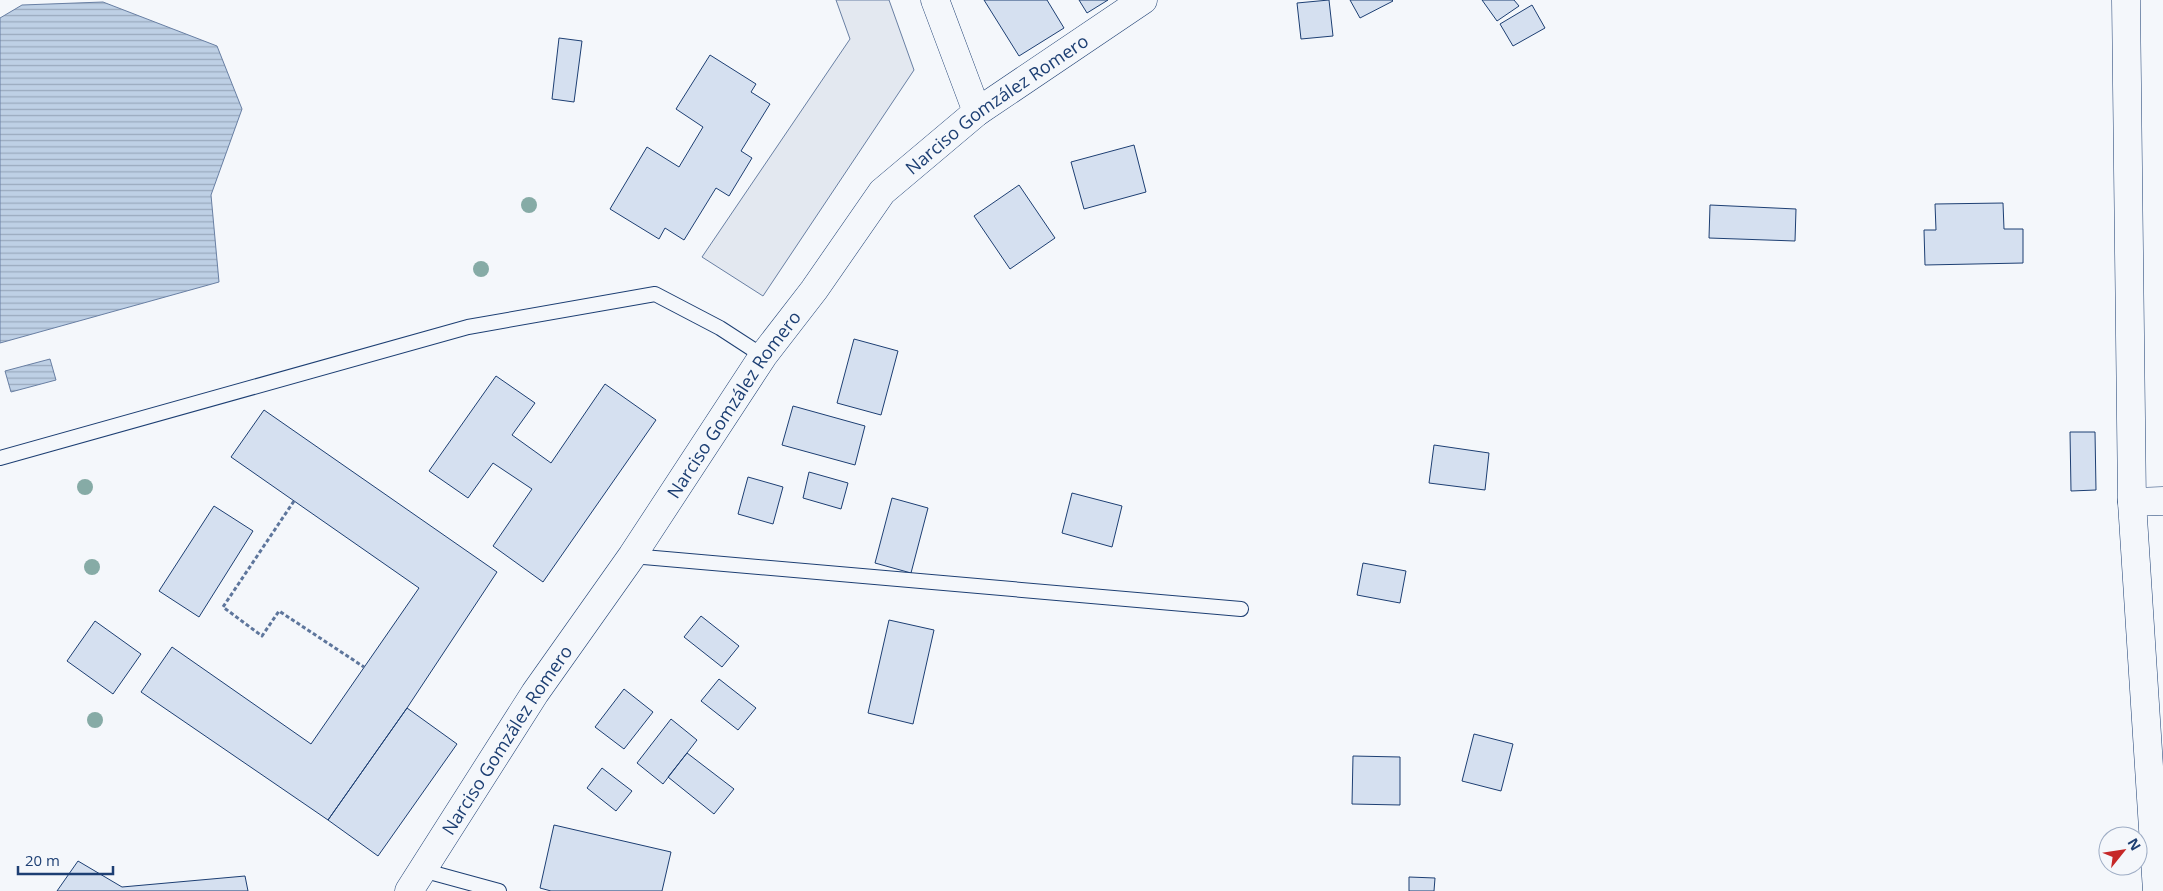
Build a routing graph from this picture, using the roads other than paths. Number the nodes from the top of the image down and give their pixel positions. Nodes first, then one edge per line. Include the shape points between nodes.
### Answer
1 (935, 0) edge
2 (1143, 0) edge
3 (2126, 0) edge
4 (977, 112) junction
5 (763, 356) junction
6 (0, 458) edge
7 (2163, 501) edge
8 (2132, 502) junction
9 (632, 556) junction
10 (1241, 609) dead end
11 (415, 881) edge
12 (499, 891) edge
13 (2157, 891) edge

1 - 4 street
2 - 4 street, Narciso Gomzález Romero
3 - 8 street
4 - 5 street, Narciso Gomzález Romero via 882,192 814,290
5 - 6 lane via 720,328 655,294 468,327
5 - 9 street, Narciso Gomzález Romero
7 - 8 street
8 - 13 street
9 - 10 lane
9 - 11 street, Narciso Gomzález Romero via 535,693
11 - 12 lane

